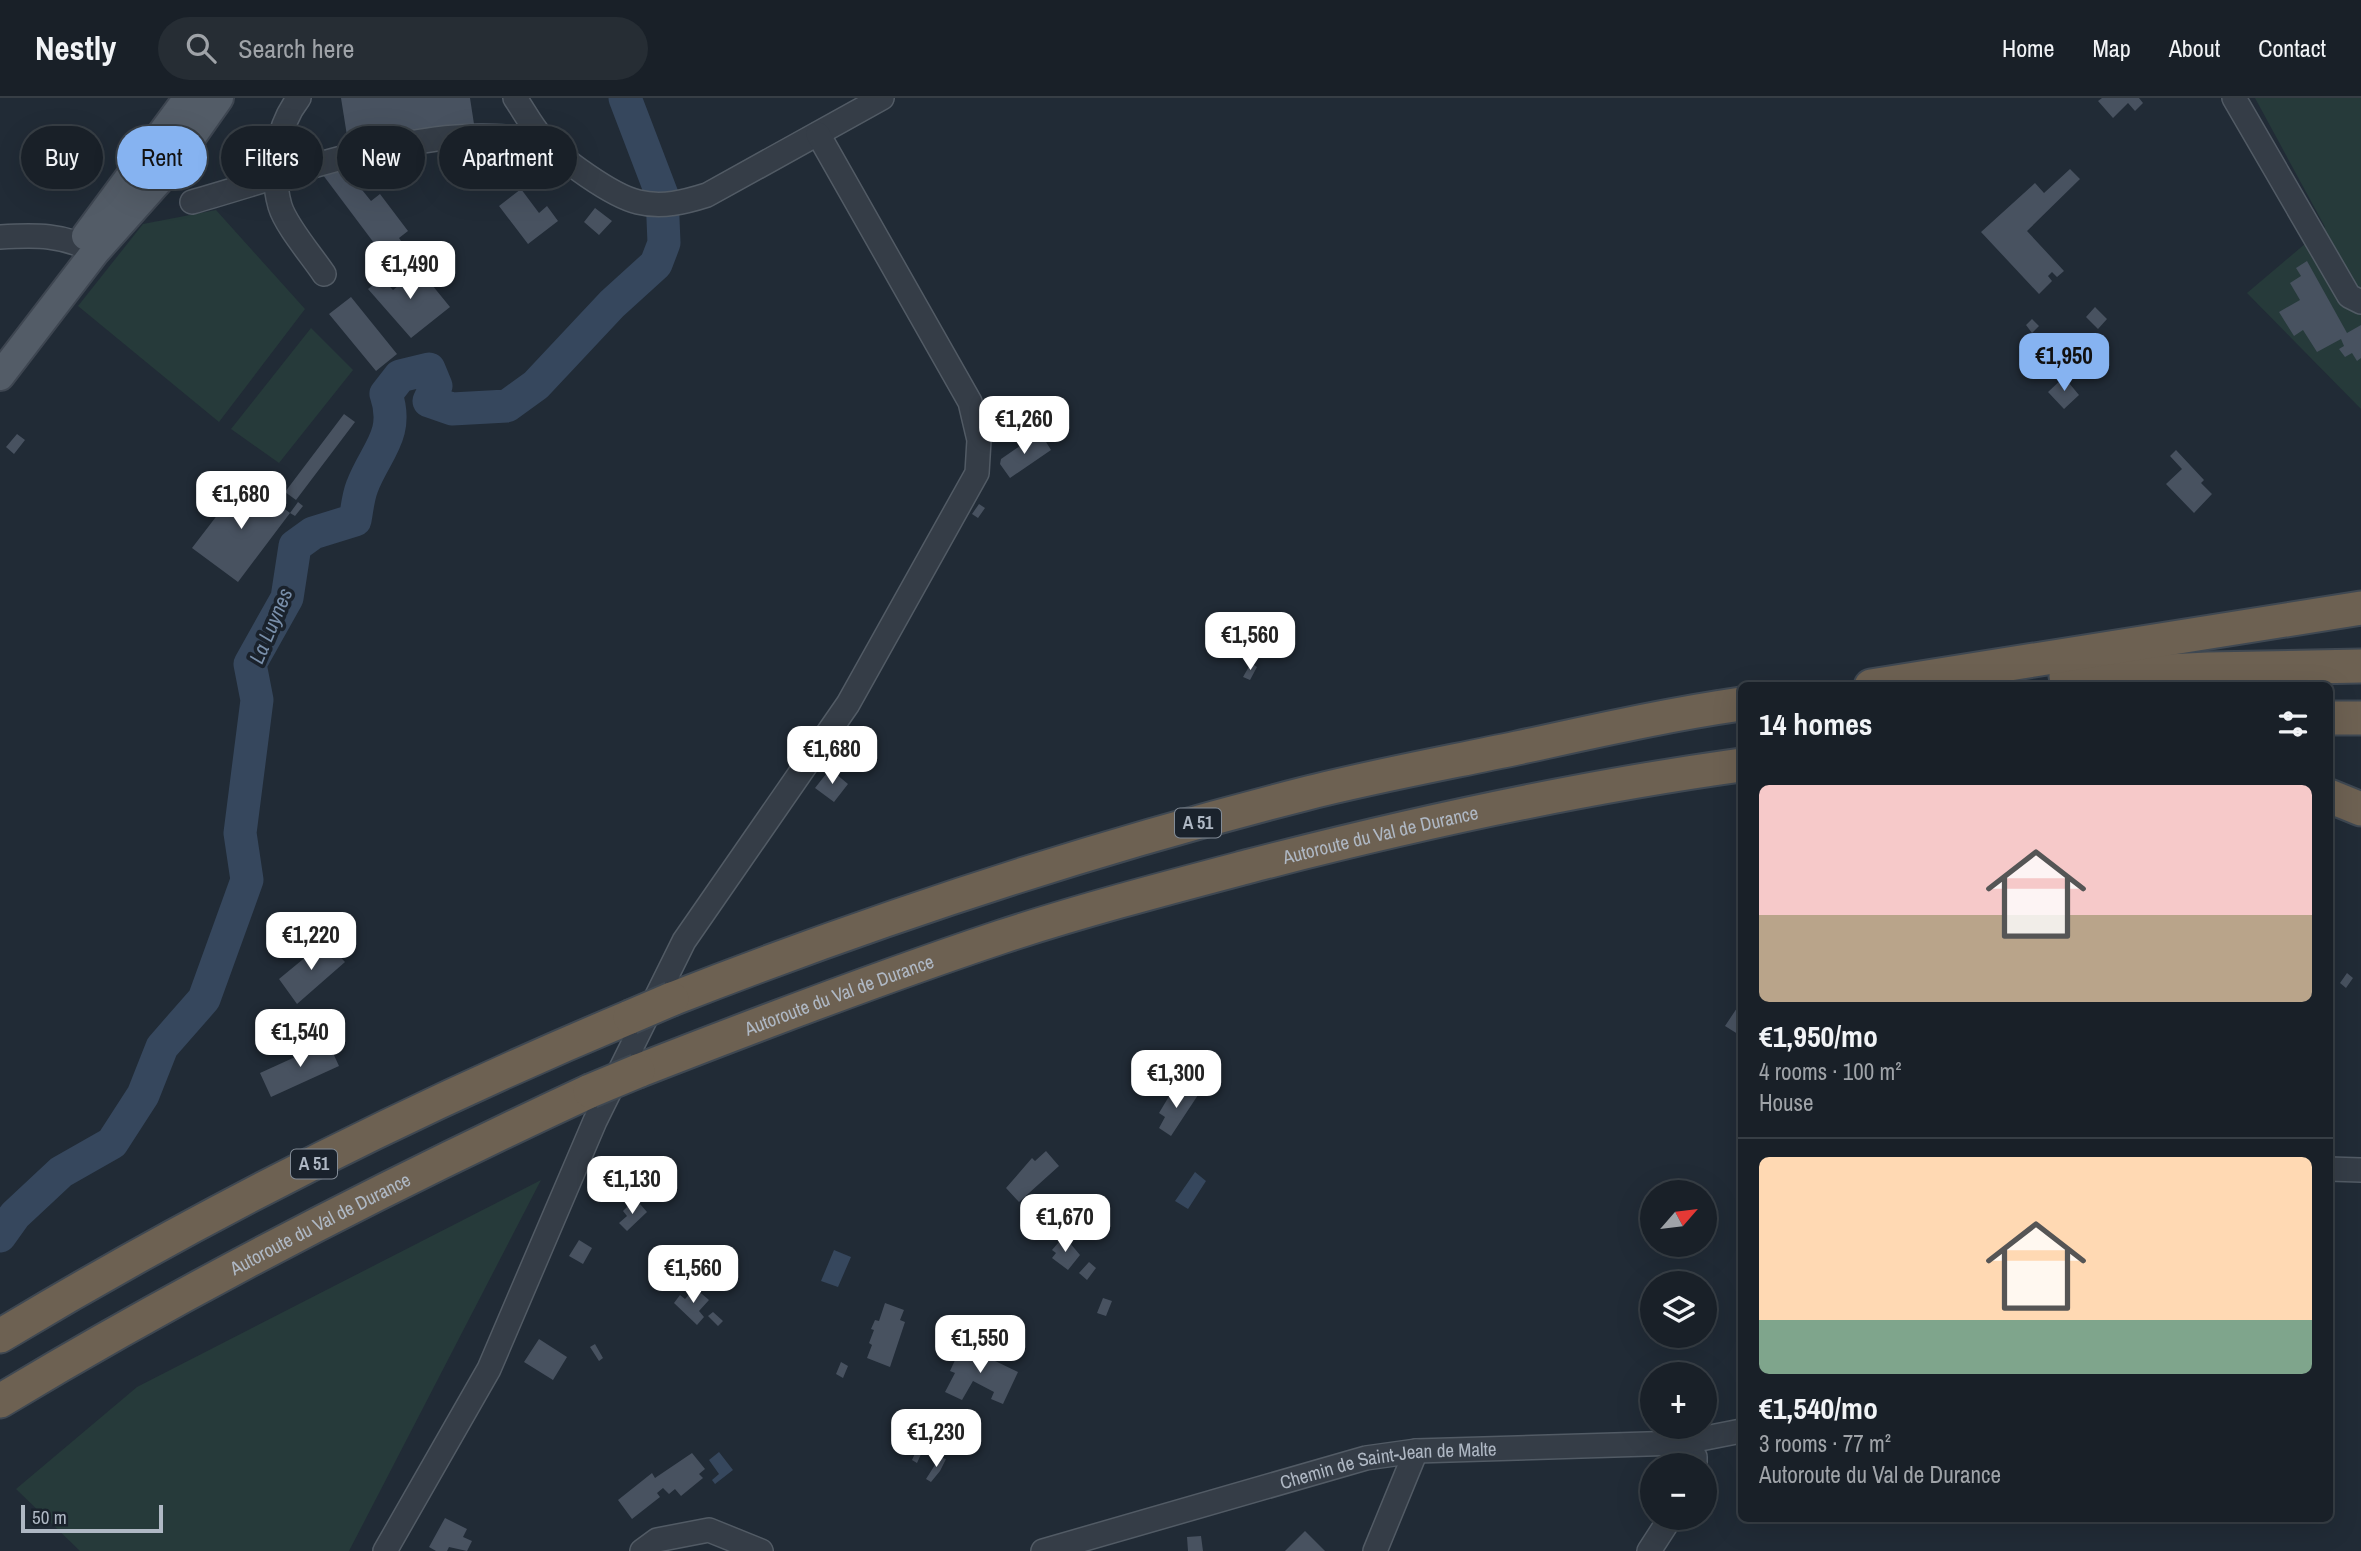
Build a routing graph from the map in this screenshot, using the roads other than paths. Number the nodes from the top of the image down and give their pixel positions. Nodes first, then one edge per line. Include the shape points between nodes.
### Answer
1 (188, 98) edge
2 (219, 98) edge
3 (299, 98) edge
4 (515, 98) edge
5 (881, 98) edge
6 (2234, 98) edge
7 (283, 126) edge
8 (534, 126) edge
9 (818, 134) junction
10 (439, 139) edge
11 (323, 166) edge
12 (577, 167) edge
13 (238, 189) edge
14 (278, 189) edge
15 (192, 202) dead end
16 (0, 237) edge
17 (88, 248) junction
18 (324, 274) dead end
19 (2361, 302) edge
20 (0, 363) edge
21 (0, 376) edge
22 (2361, 608) edge
23 (2361, 666) edge
24 (1896, 682) edge
25 (1965, 682) edge
26 (1738, 705) edge
27 (2333, 718) edge
28 (2361, 718) edge
29 (1738, 766) edge
30 (2333, 798) edge
31 (2361, 809) edge
32 (2333, 1170) edge
33 (2361, 1170) edge
34 (4, 1334) edge
35 (0, 1401) edge
36 (1738, 1432) edge
37 (1680, 1443) junction
38 (1416, 1451) junction
39 (1691, 1453) edge
40 (1663, 1530) edge
41 (385, 1551) edge
42 (642, 1551) edge
43 (761, 1551) edge
44 (1043, 1551) edge
45 (1375, 1551) edge
46 (1649, 1551) edge

1 - 17 main road
2 - 17 main road via 169,169
3 - 7 street
4 - 8 street
5 - 9 street
6 - 19 street via 2349,296
9 - 12 street via 708,195 677,204 636,202
9 - 41 street via 970,402 979,440 977,473 848,704 684,941 595,1121 489,1369
10 - 11 street
13 - 15 street
14 - 18 street via 280,207
16 - 17 street via 42,234
17 - 20 main road via 62,266
17 - 21 main road
22 - 24 highway
23 - 25 highway
26 - 34 highway, A 51, bridge via 1400,772 1164,832 879,921 672,999 515,1066 307,1167
27 - 28 highway
29 - 35 highway, Autoroute du Val de Durance, bridge via 1391,830 1154,891 865,984 590,1091 335,1213
30 - 31 highway
32 - 33 street
36 - 37 street, Chemin de Saint-Jean de Malte
37 - 38 street, Chemin de Saint-Jean de Malte
37 - 39 street
38 - 44 street, Chemin de Saint-Jean de Malte via 1366,1458
38 - 45 street
40 - 46 street
42 - 43 street via 657,1540 709,1530

